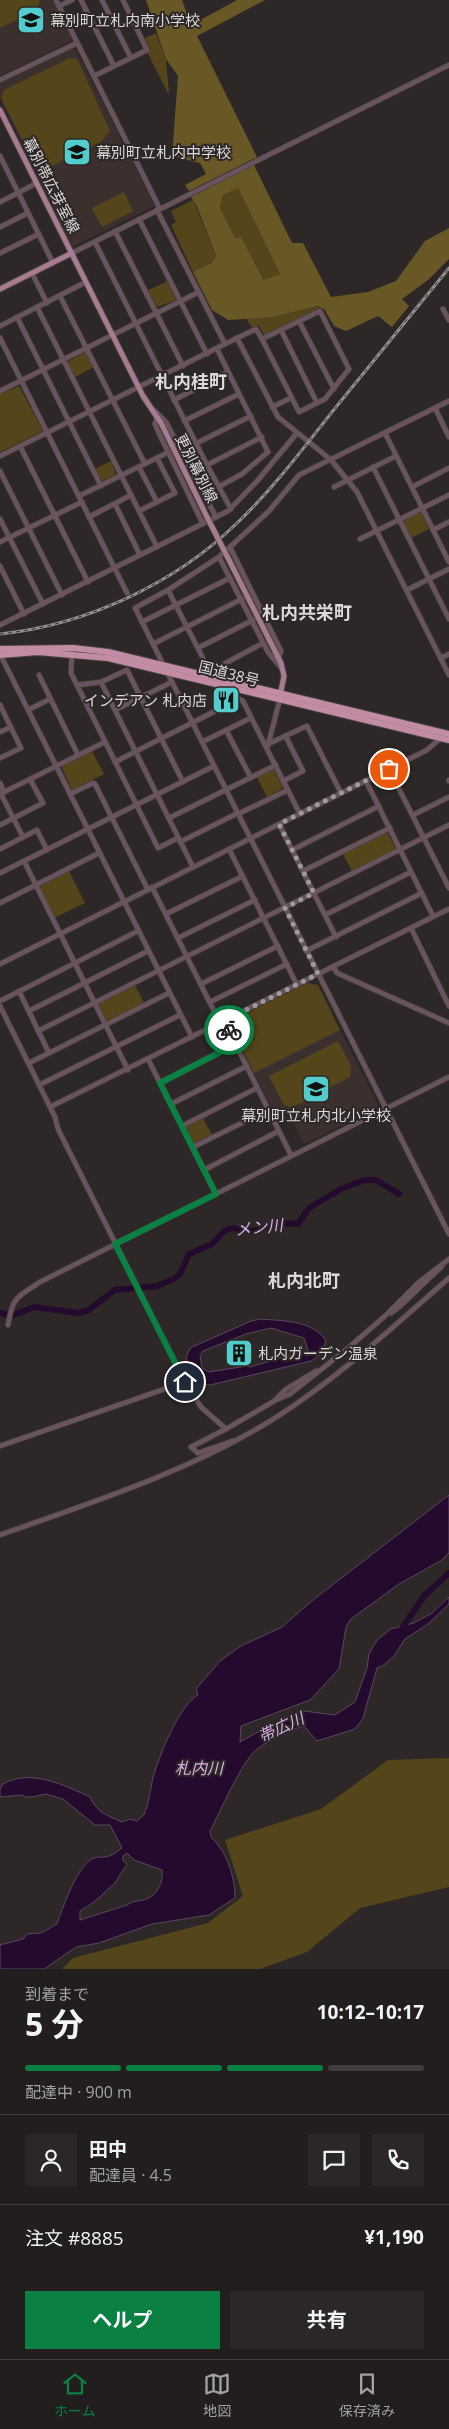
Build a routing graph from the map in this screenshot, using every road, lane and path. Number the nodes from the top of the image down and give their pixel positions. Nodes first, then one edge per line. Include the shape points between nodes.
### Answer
1 (56, 0) edge
2 (72, 0) edge
3 (81, 0) edge
4 (102, 0) edge
5 (123, 0) edge
6 (59, 6) junction
7 (77, 43) junction
8 (131, 58) junction
9 (449, 64) edge
10 (114, 66) junction
11 (94, 76) junction
12 (0, 80) edge
13 (0, 110) edge
14 (0, 156) edge
15 (37, 183) junction
16 (18, 193) junction
17 (1, 200) edge
18 (159, 210) junction
19 (28, 213) junction
20 (139, 219) junction
21 (0, 227) edge
22 (115, 231) junction
23 (39, 234) junction
24 (94, 242) junction
25 (72, 253) junction
26 (0, 254) edge
27 (53, 263) junction
28 (32, 273) junction
29 (86, 282) junction
30 (0, 289) edge
31 (199, 292) junction
32 (60, 296) junction
33 (180, 301) junction
34 (47, 302) junction
35 (37, 307) junction
36 (444, 309) dead end
37 (156, 313) junction
38 (17, 317) junction
39 (299, 320) junction
40 (449, 320) edge
41 (136, 324) junction
42 (0, 326) edge
43 (280, 330) junction
44 (112, 335) junction
45 (0, 338) edge
46 (237, 338) junction
47 (262, 339) junction
48 (225, 344) junction
49 (87, 348) junction
50 (217, 348) junction
51 (207, 354) junction
52 (64, 360) junction
53 (183, 366) junction
54 (43, 370) junction
55 (228, 372) junction
56 (162, 376) junction
57 (22, 381) junction
58 (139, 388) junction
59 (334, 389) junction
60 (0, 390) edge
61 (240, 394) junction
62 (291, 398) junction
63 (174, 400) junction
64 (113, 401) junction
65 (449, 401) edge
66 (318, 403) junction
67 (272, 407) junction
68 (435, 408) junction
69 (152, 410) junction
70 (90, 412) junction
71 (251, 416) junction
72 (157, 417) junction
73 (184, 421) junction
74 (69, 422) junction
75 (447, 428) edge
76 (48, 433) junction
77 (297, 433) junction
78 (385, 433) junction
79 (449, 437) edge
80 (262, 438) junction
81 (196, 443) junction
82 (20, 446) junction
83 (181, 451) junction
84 (168, 452) junction
85 (0, 456) edge
86 (396, 456) junction
87 (157, 458) junction
88 (330, 460) junction
89 (145, 464) junction
90 (207, 465) junction
91 (139, 467) junction
92 (373, 467) junction
93 (449, 468) edge
94 (0, 471) edge
95 (121, 476) junction
96 (348, 480) junction
97 (101, 486) junction
98 (220, 486) junction
99 (334, 487) dead end
100 (412, 487) junction
101 (131, 495) junction
102 (449, 495) edge
103 (81, 499) junction
104 (157, 502) junction
105 (115, 504) junction
106 (422, 508) junction
107 (232, 509) junction
108 (139, 511) junction
109 (55, 515) junction
110 (89, 517) junction
111 (216, 517) junction
112 (0, 519) edge
113 (400, 520) junction
114 (449, 522) edge
115 (203, 524) junction
116 (29, 528) junction
117 (434, 530) junction
118 (377, 531) junction
119 (9, 538) junction
120 (360, 539) dead end
121 (0, 542) edge
122 (157, 547) junction
123 (230, 547) junction
124 (140, 555) junction
125 (219, 557) junction
126 (449, 562) edge
127 (0, 566) edge
128 (115, 568) junction
129 (449, 569) edge
130 (6, 578) junction
131 (230, 578) junction
132 (429, 579) junction
133 (0, 580) edge
134 (88, 582) junction
135 (168, 590) junction
136 (407, 590) junction
137 (127, 593) dead end
138 (62, 595) junction
139 (242, 599) junction
140 (43, 604) junction
141 (176, 605) junction
142 (24, 614) junction
143 (449, 619) edge
144 (252, 620) junction
145 (142, 622) junction
146 (0, 624) edge
147 (187, 627) junction
148 (263, 643) junction
149 (153, 644) junction
150 (198, 648) junction
151 (0, 649) edge
152 (73, 650) junction
153 (0, 654) edge
154 (449, 654) edge
155 (441, 658) junction
156 (278, 659) junction
157 (162, 664) junction
158 (282, 669) junction
159 (166, 670) junction
160 (39, 675) dead end
161 (449, 675) edge
162 (209, 676) junction
163 (101, 682) junction
164 (172, 682) junction
165 (77, 685) junction
166 (280, 696) junction
167 (141, 697) junction
168 (50, 699) junction
169 (0, 706) edge
170 (28, 710) junction
171 (115, 710) junction
172 (251, 718) junction
173 (192, 723) junction
174 (11, 727) junction
175 (226, 730) junction
176 (0, 732) edge
177 (447, 735) edge
178 (286, 736) junction
179 (161, 738) junction
180 (105, 742) junction
181 (202, 742) junction
182 (268, 747) junction
183 (135, 752) junction
184 (78, 755) junction
185 (0, 758) edge
186 (115, 762) junction
187 (276, 765) junction
188 (56, 766) junction
189 (214, 766) junction
190 (389, 769) junction
191 (251, 778) junction
192 (30, 779) junction
193 (366, 780) junction
194 (283, 781) junction
195 (183, 782) junction
196 (0, 783) edge
197 (226, 790) junction
198 (288, 790) junction
199 (2, 793) edge
200 (341, 793) junction
201 (70, 794) junction
202 (157, 795) junction
203 (449, 797) edge
204 (137, 805) junction
205 (379, 806) junction
206 (238, 814) junction
207 (300, 814) junction
208 (413, 815) junction
209 (13, 818) junction
210 (111, 818) junction
211 (169, 818) junction
212 (279, 824) junction
213 (0, 825) edge
214 (390, 828) junction
215 (448, 828) edge
216 (88, 830) junction
217 (23, 837) junction
218 (250, 838) junction
219 (424, 838) junction
220 (179, 840) junction
221 (0, 848) edge
222 (229, 849) junction
223 (47, 850) junction
224 (292, 850) junction
225 (401, 850) junction
226 (100, 853) junction
227 (24, 861) junction
228 (193, 867) junction
229 (303, 871) junction
230 (411, 872) junction
231 (0, 873) edge
232 (243, 876) junction
233 (36, 885) junction
234 (150, 888) junction
235 (449, 888) edge
236 (314, 893) junction
237 (422, 893) junction
238 (255, 900) junction
239 (124, 902) junction
240 (0, 903) edge
241 (285, 908) junction
242 (449, 908) edge
243 (166, 914) junction
244 (325, 915) junction
245 (433, 916) junction
246 (264, 918) junction
247 (411, 928) junction
248 (138, 931) junction
249 (60, 934) junction
250 (336, 937) junction
251 (178, 938) junction
252 (278, 946) junction
253 (306, 951) junction
254 (148, 952) junction
255 (187, 956) junction
256 (75, 963) junction
257 (0, 964) edge
258 (287, 964) junction
259 (334, 967) junction
260 (158, 971) junction
261 (318, 974) junction
262 (85, 983) junction
263 (201, 984) junction
264 (297, 984) junction
265 (19, 991) junction
266 (169, 993) junction
267 (0, 1001) edge
268 (210, 1002) junction
269 (94, 1003) junction
270 (0, 1006) edge
271 (449, 1006) edge
272 (29, 1011) junction
273 (180, 1015) junction
274 (222, 1022) junction
275 (449, 1023) edge
276 (105, 1024) junction
277 (38, 1031) junction
278 (192, 1038) junction
279 (236, 1044) junction
280 (116, 1046) junction
281 (49, 1053) junction
282 (148, 1059) junction
283 (29, 1063) junction
284 (247, 1066) junction
285 (128, 1070) junction
286 (449, 1077) edge
287 (160, 1083) junction
288 (39, 1085) junction
289 (258, 1088) junction
290 (171, 1104) junction
291 (50, 1107) junction
292 (386, 1109) junction
293 (268, 1110) junction
294 (182, 1126) junction
295 (279, 1131) junction
296 (193, 1147) junction
297 (291, 1155) junction
298 (204, 1170) junction
299 (216, 1194) junction
300 (449, 1234) edge
301 (115, 1244) junction
302 (449, 1259) edge
303 (449, 1278) edge
304 (8, 1325) dead end
305 (185, 1382) junction
306 (226, 1429) junction
307 (234, 1441) junction
308 (0, 1446) edge
309 (0, 1535) edge

1 - 6 street
2 - 6 street
3 - 10 street
4 - 8 street
5 - 8 street via 147,50
6 - 7 street
7 - 11 street
7 - 12 street
8 - 10 street
9 - 18 street
10 - 11 street
11 - 18 street
13 - 15 main road, 幕別帯広芽室線
14 - 16 street
15 - 16 street
15 - 25 main road, 幕別帯広芽室線
16 - 17 street
16 - 19 street
18 - 20 street
18 - 31 street
19 - 21 street
19 - 23 street
20 - 22 street
20 - 33 street
22 - 24 street
22 - 37 street
23 - 26 street
23 - 27 street
24 - 25 street
24 - 41 street
25 - 27 main road, 幕別帯広芽室線
25 - 29 main road, 更別幕別線
27 - 28 main road, 幕別帯広芽室線
28 - 30 main road, 幕別帯広芽室線
28 - 34 street
29 - 32 street
29 - 44 main road, 更別幕別線
31 - 33 street
31 - 48 street
32 - 34 street
32 - 49 street
33 - 37 street
33 - 51 street
34 - 35 street
35 - 38 street
35 - 52 street
36 - 40 street
37 - 41 street
37 - 53 street
38 - 42 street
38 - 54 street
39 - 43 street
39 - 59 street
39 - 59 street via 320,311 349,370
41 - 44 street
41 - 56 street
43 - 47 street
43 - 66 street
44 - 49 street
44 - 58 main road, 更別幕別線
45 - 57 street
46 - 47 street via 256,329
46 - 48 street
46 - 67 street
47 - 62 street
48 - 50 street
49 - 52 street
49 - 64 street
50 - 51 street
50 - 55 street
51 - 53 street
52 - 54 street
52 - 70 street
53 - 56 street
54 - 57 street
54 - 74 street
55 - 61 street
55 - 63 street
56 - 58 street
56 - 63 street
57 - 60 street
57 - 76 street
58 - 64 street
58 - 69 main road, 更別幕別線
59 - 66 street
61 - 71 street
61 - 73 street
62 - 66 street via 298,412
62 - 67 street
63 - 73 street
64 - 70 street
64 - 89 street
65 - 68 street
67 - 77 street via 280,420
68 - 75 street
68 - 78 street
69 - 72 main road, 更別幕別線
69 - 83 street via 166,422
70 - 74 street
70 - 95 street
71 - 80 street
71 - 81 street
72 - 84 street via 155,424
72 - 156 main road, 更別幕別線, bridge
73 - 81 street
74 - 76 street
74 - 97 street
75 - 79 street
76 - 82 street
76 - 103 street
77 - 88 street
77 - 107 street
78 - 86 street
78 - 88 street
80 - 90 street
80 - 98 street via 268,452 242,474
81 - 83 street
81 - 90 street
82 - 85 street
82 - 109 street
83 - 111 street
84 - 87 street
84 - 115 street
86 - 92 street
86 - 100 street
87 - 89 street
87 - 104 street via 175,493
88 - 96 street
88 - 123 street via 299,475 269,511
89 - 91 street
90 - 98 street
91 - 95 street
91 - 104 street
92 - 96 street
92 - 113 street
93 - 100 street
94 - 116 street
95 - 97 street
95 - 101 street
96 - 99 street
96 - 118 street
97 - 103 street
98 - 107 street
100 - 106 street
101 - 105 street
101 - 108 street
102 - 106 street
103 - 109 street
103 - 110 street
104 - 108 street
105 - 110 street
105 - 124 street
106 - 113 street
106 - 117 street
107 - 111 street
108 - 122 street
109 - 116 street
109 - 134 street
110 - 128 street
111 - 115 street
112 - 119 street
113 - 118 street
113 - 132 street
114 - 117 street
115 - 122 street
116 - 119 street
116 - 138 street
117 - 126 street
118 - 120 street
118 - 136 street
119 - 121 street
119 - 140 street
122 - 124 street
123 - 125 street
123 - 156 street via 280,651
124 - 128 street
125 - 131 street
125 - 135 street
127 - 130 street
128 - 134 street
128 - 137 street
129 - 132 street
130 - 133 street
130 - 142 street
131 - 139 street
131 - 141 street
132 - 136 street
132 - 143 street
134 - 138 street
135 - 141 street
135 - 145 street via 135,608
136 - 155 street
138 - 140 street
139 - 144 street
139 - 147 street
140 - 142 street
141 - 145 street
141 - 147 street
142 - 146 street
144 - 148 street
144 - 150 street
145 - 149 street
147 - 149 street
147 - 150 street
148 - 158 street
148 - 162 street
149 - 157 street
150 - 162 street
151 - 152 highway, 国道38号
152 - 153 highway, 国道38号
152 - 157 highway, 国道38号 via 108,652
152 - 159 highway, 国道38号
152 - 165 street via 71,673
153 - 170 street
154 - 155 street
155 - 161 street
156 - 158 main road, 更別幕別線
157 - 159 street
157 - 162 highway, 国道38号
158 - 166 main road, 更別幕別線
159 - 162 highway, 国道38号
159 - 164 street
160 - 168 street
162 - 166 highway, 国道38号
163 - 165 street
163 - 167 street via 127,670
163 - 171 street
164 - 167 street
164 - 173 street
165 - 180 street
166 - 177 highway, 国道38号
166 - 182 street
167 - 171 street
167 - 179 street
168 - 170 street
168 - 184 street
169 - 174 street
170 - 188 street
171 - 183 street
172 - 173 street via 243,700 239,699
172 - 175 street
172 - 182 street
173 - 179 street
173 - 181 street
174 - 176 street
174 - 185 street via 21,748
175 - 181 street
175 - 191 street
177 - 190 street via 427,750
178 - 182 street
178 - 194 street via 303,771
178 - 200 street via 307,726
179 - 183 street
179 - 195 street
180 - 184 street
180 - 186 street
181 - 189 street
182 - 187 street
183 - 186 street
183 - 202 street
184 - 188 street
186 - 204 street
187 - 191 street
187 - 194 street
188 - 192 street
188 - 201 street
189 - 195 street
189 - 197 street
190 - 193 street
190 - 208 street
191 - 197 street
192 - 199 street
192 - 209 street via 43,803
193 - 200 street
193 - 205 street
194 - 198 street
195 - 202 street
196 - 199 street
197 - 206 street
197 - 211 street
198 - 206 street
198 - 207 street
199 - 209 street
200 - 207 street
201 - 210 street via 93,783
201 - 216 street
202 - 204 street
202 - 211 street
203 - 208 street
204 - 210 street
204 - 220 street via 158,848
205 - 214 street
205 - 224 street
206 - 218 street
206 - 220 street
207 - 212 street
208 - 219 street
209 - 213 street
209 - 217 street
210 - 216 street
210 - 234 street
211 - 220 street
212 - 218 street
212 - 224 street
214 - 225 street
214 - 229 street
215 - 219 street
216 - 223 street
216 - 226 street
217 - 221 street
217 - 223 street via 37,830
218 - 222 street
218 - 241 street
219 - 225 street
219 - 235 street
220 - 228 street
222 - 228 street
222 - 232 street
223 - 227 street
224 - 229 street
225 - 230 street
225 - 236 street
226 - 233 street
226 - 239 street
227 - 231 street
227 - 233 street
228 - 234 street
229 - 236 street
230 - 237 street
230 - 244 street
232 - 238 street
232 - 243 street
233 - 240 street
233 - 249 street
234 - 239 street
234 - 243 street
236 - 241 street
236 - 244 street
237 - 245 street
237 - 250 street
238 - 246 street
238 - 251 street
239 - 248 street
239 - 249 street
241 - 246 street
241 - 253 street
242 - 245 street
243 - 251 street
244 - 250 street
245 - 247 street
246 - 252 street
246 - 255 street
247 - 259 street
247 - 271 street
248 - 254 street
248 - 256 street
249 - 256 street
249 - 257 street
250 - 253 street
251 - 255 street
252 - 258 street
252 - 263 street
253 - 261 street
254 - 260 street
254 - 262 street
255 - 260 street
255 - 263 street
256 - 262 street
256 - 265 street
258 - 264 street
258 - 268 street
259 - 261 street
259 - 275 street via 337,973
260 - 266 street
260 - 269 street
261 - 264 street
261 - 292 street
262 - 269 street
262 - 272 street
263 - 268 street
264 - 274 street
265 - 267 street
265 - 272 street
266 - 273 street
266 - 276 street
268 - 274 street
269 - 276 street
269 - 277 street
270 - 283 street
272 - 277 street
273 - 278 street
273 - 280 street
274 - 278 street
274 - 279 street
276 - 280 street
276 - 281 street
277 - 281 street
278 - 282 street
279 - 284 street
279 - 287 street
280 - 285 street
280 - 288 street
281 - 283 street
282 - 285 street
282 - 287 street
283 - 288 street
284 - 289 street
284 - 290 street
285 - 291 street
286 - 292 street
287 - 290 street
288 - 291 street
289 - 293 street
289 - 294 street
290 - 294 street
291 - 301 street
292 - 297 street
292 - 300 street
293 - 295 street
293 - 296 street
294 - 296 street
295 - 297 street
295 - 298 street
296 - 298 street
297 - 299 street
298 - 299 street
299 - 301 street
301 - 304 street via 16,1297
301 - 305 street
302 - 306 street via 400,1307 290,1394
303 - 307 street via 325,1383
305 - 306 street via 201,1406
305 - 308 street
306 - 307 street via 191,1446 193,1451 198,1453
307 - 309 street via 171,1472

